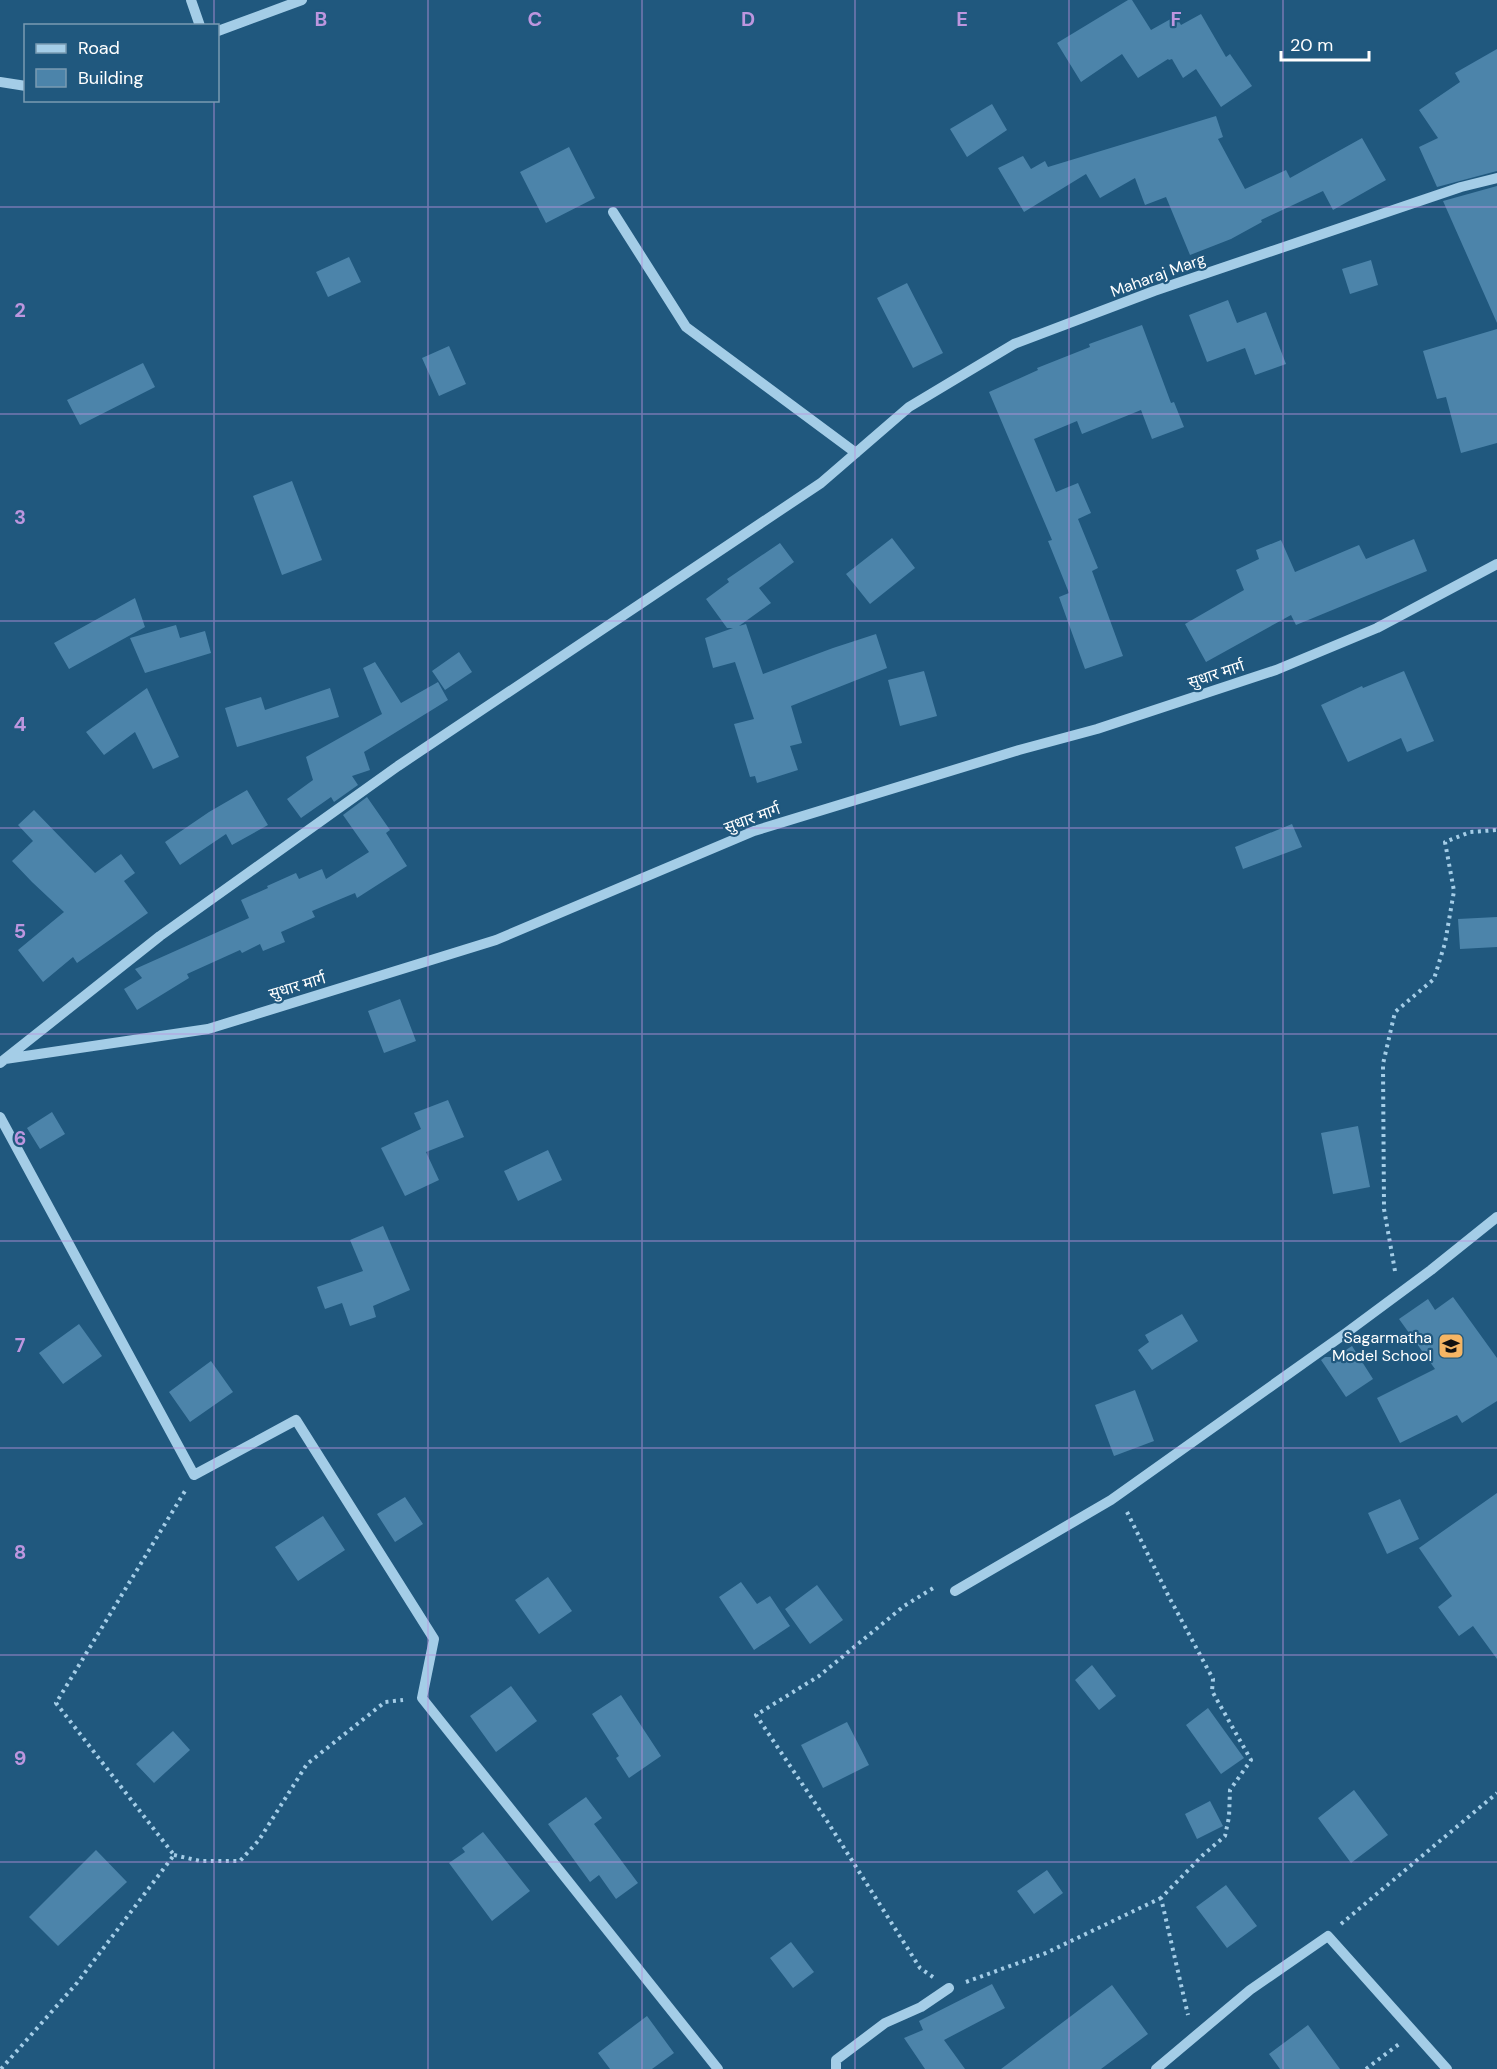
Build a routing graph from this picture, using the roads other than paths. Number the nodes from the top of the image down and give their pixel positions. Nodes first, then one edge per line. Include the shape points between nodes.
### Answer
1 (191, 0) edge
2 (302, 0) edge
3 (199, 24) edge
4 (219, 31) edge
5 (0, 82) edge
6 (24, 86) edge
7 (1497, 178) edge
8 (613, 212) dead end
9 (856, 453) junction
10 (1497, 564) edge
11 (2, 1061) edge
12 (0, 1117) edge
13 (1497, 1218) edge
14 (955, 1591) road end
15 (949, 1988) road end
16 (718, 2069) edge
17 (836, 2069) edge
18 (1156, 2069) edge
19 (1447, 2069) edge

1 - 3 street
2 - 4 street
5 - 6 street
7 - 9 street, Maharaj Marg via 1154,291 1014,344 909,407
8 - 9 street via 686,327
9 - 11 street, Maharaj Marg via 821,483 350,800 160,936
10 - 11 street, सुधार मार्ग via 1377,628 1276,670 1097,729 754,831 496,940 208,1029
12 - 16 street via 195,1475 296,1419 434,1639 422,1698
13 - 14 street via 1119,1495
15 - 17 street via 921,2007 885,2023 836,2060
18 - 19 street via 1250,1990 1328,1936

